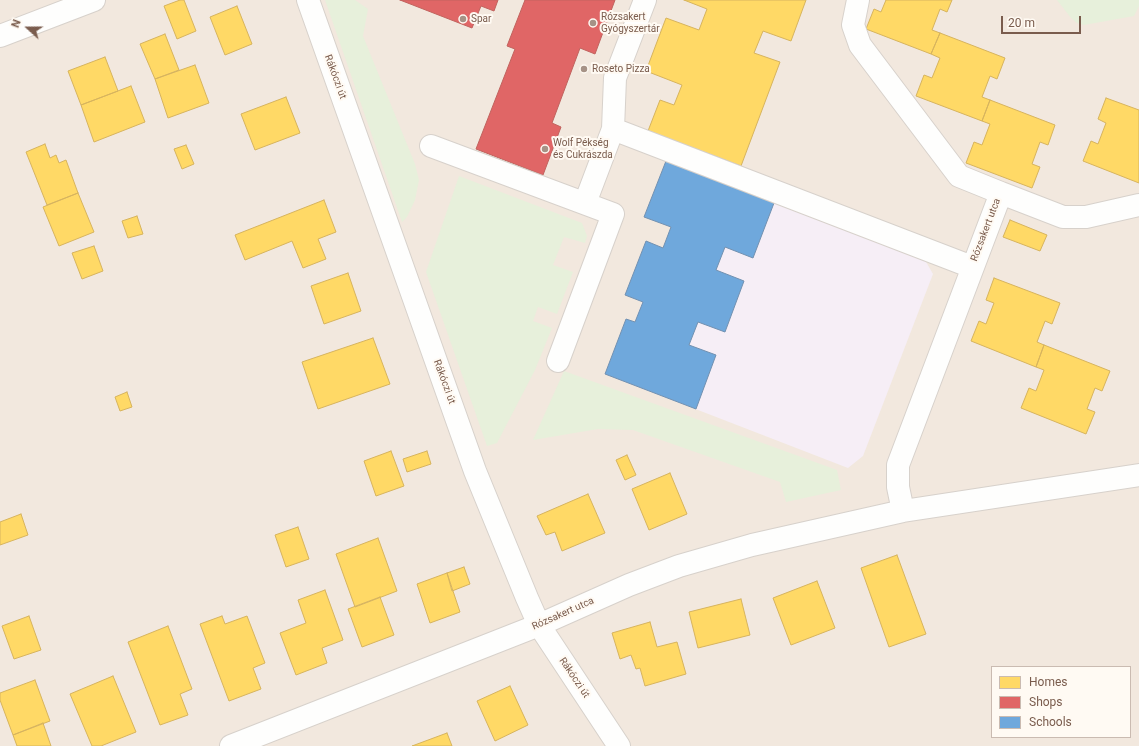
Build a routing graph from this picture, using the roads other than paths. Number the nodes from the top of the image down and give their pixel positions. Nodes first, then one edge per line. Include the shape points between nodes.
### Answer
1 (94, 0) edge
2 (308, 0) edge
3 (645, 0) edge
4 (858, 0) edge
5 (0, 36) edge
6 (613, 130) junction
7 (431, 146) dead end
8 (1001, 193) junction
9 (584, 203) junction
10 (1139, 205) edge
11 (972, 267) junction
12 (558, 361) dead end
13 (1139, 475) edge
14 (903, 510) junction
15 (539, 625) junction
16 (262, 740) edge
17 (231, 746) edge
18 (619, 746) edge

1 - 5 street
2 - 15 street, Rákóczi út via 475,471
3 - 6 street via 615,78
4 - 8 street, Rózsakert utca via 853,25 860,45 958,176
6 - 9 street
6 - 11 street
7 - 9 street
8 - 10 street via 1063,217 1086,217
8 - 11 street, Rózsakert utca
9 - 12 street via 613,214
11 - 14 street, Rózsakert utca via 898,465 898,487
13 - 14 street, Rózsakert utca
14 - 15 street, Rózsakert utca via 752,545 678,566 629,584
15 - 16 street, Rózsakert utca
15 - 18 street, Rákóczi út
16 - 17 street, Rózsakert utca

